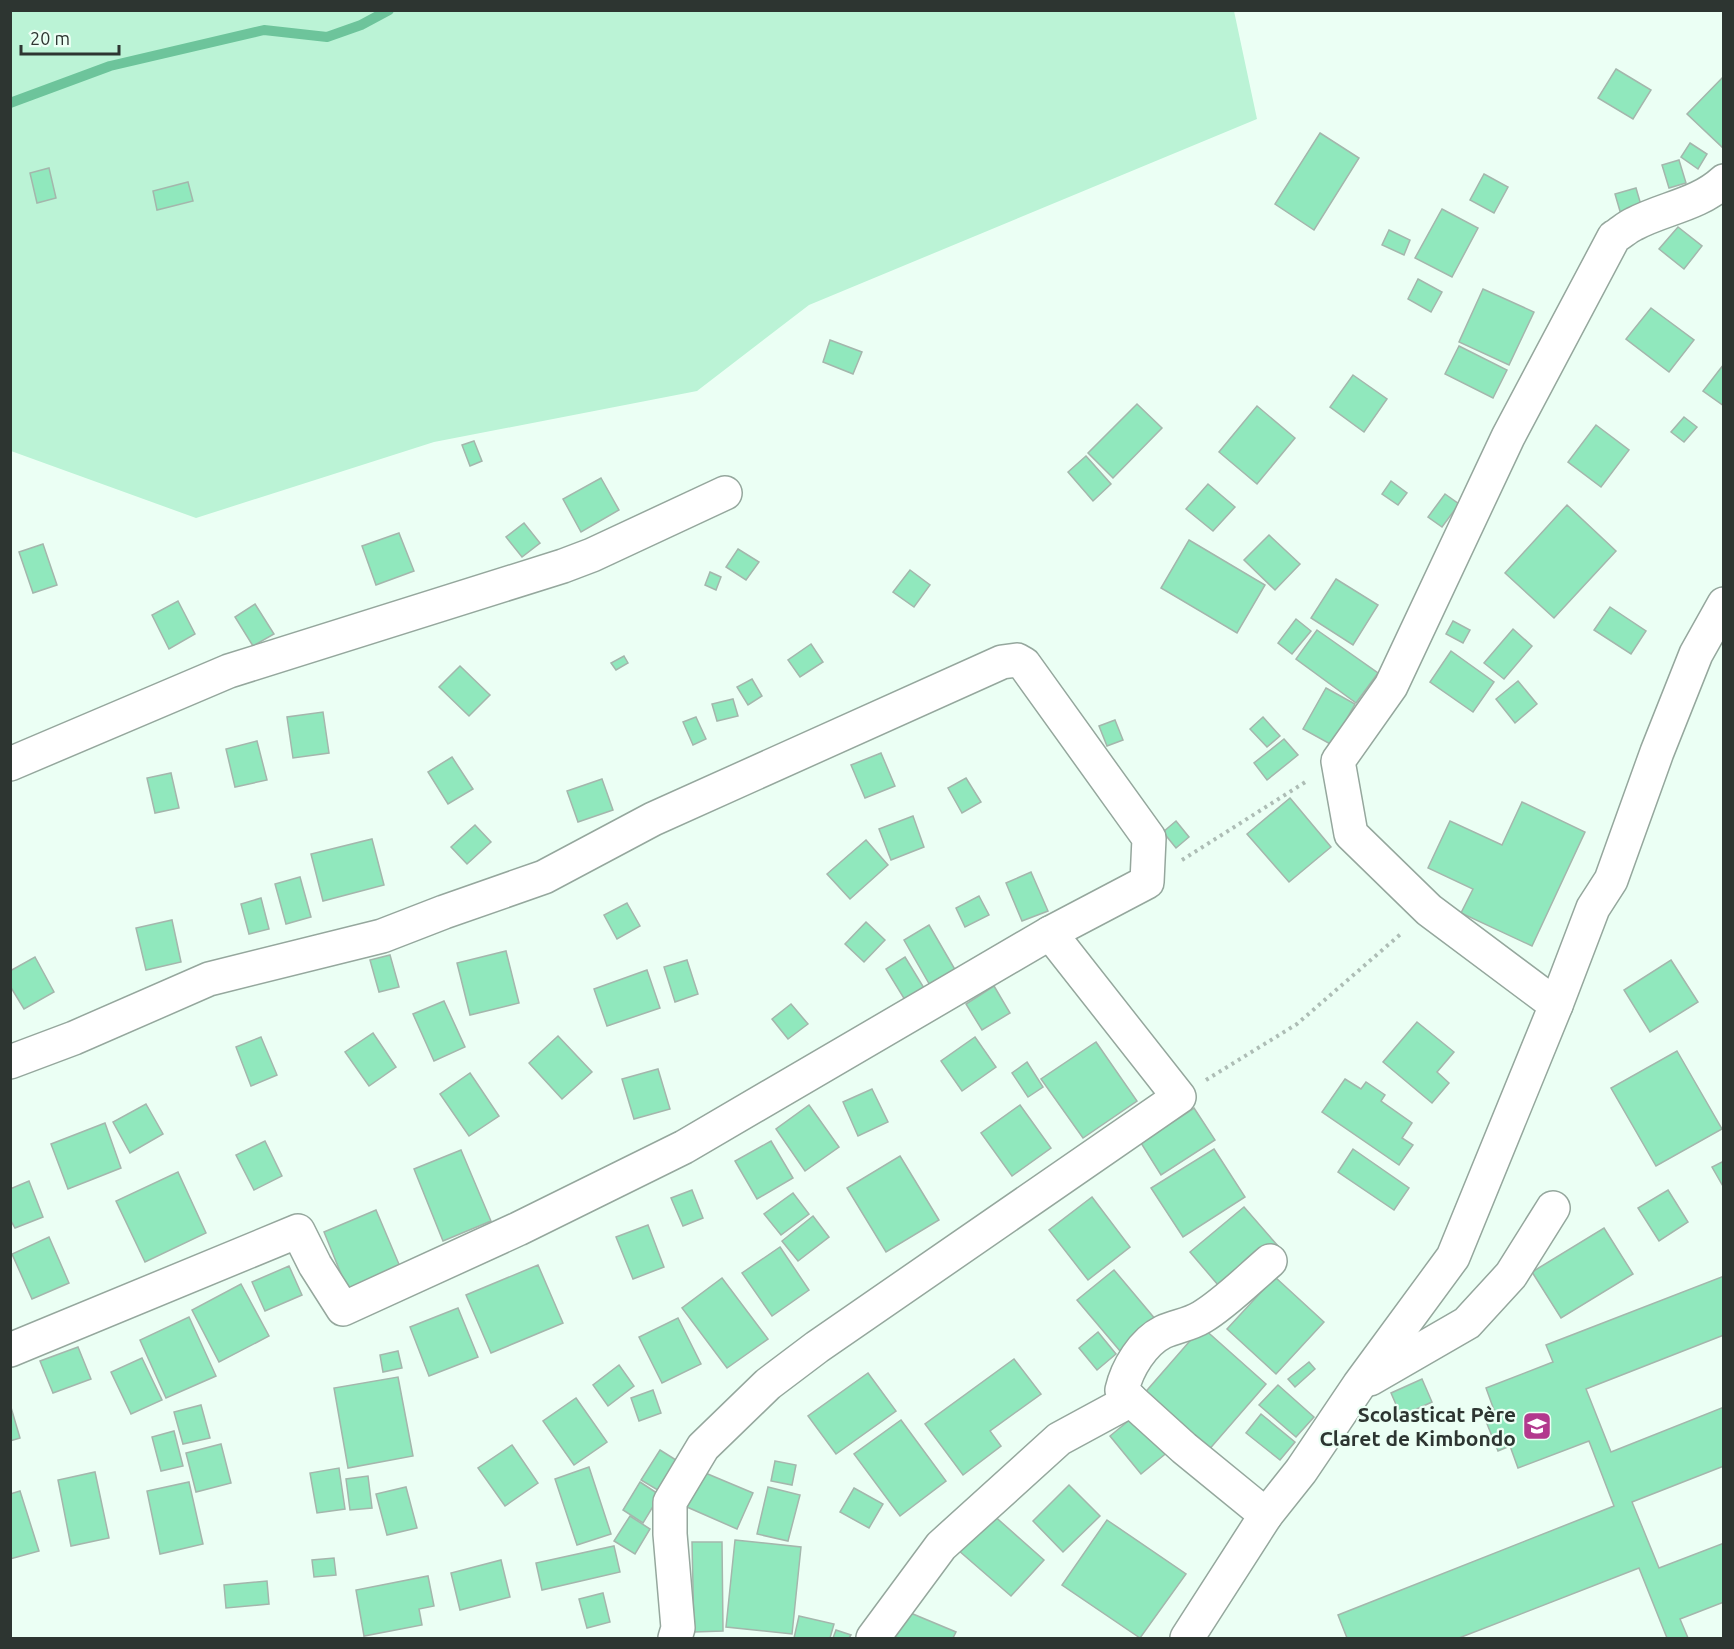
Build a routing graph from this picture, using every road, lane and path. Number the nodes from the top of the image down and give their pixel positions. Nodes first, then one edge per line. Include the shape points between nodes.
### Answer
1 (1724, 181) edge
2 (725, 493) dead end
3 (1724, 604) edge
4 (1338, 761) junction
5 (10, 764) edge
6 (1147, 882) junction
7 (1429, 910) junction
8 (1050, 933) junction
9 (1556, 1005) junction
10 (10, 1062) edge
11 (1179, 1096) junction
12 (1553, 1208) dead end
13 (1270, 1261) dead end
14 (10, 1350) edge
15 (1359, 1385) junction
16 (1131, 1400) junction
17 (1266, 1515) junction
18 (675, 1638) edge
19 (873, 1638) edge
20 (1187, 1638) edge

1 - 4 street via 1699,199 1634,224 1614,237 1508,437 1391,686
2 - 5 street via 583,559 219,675
3 - 9 street via 1696,654 1611,880 1593,908
4 - 6 path
4 - 7 street via 1351,834
6 - 8 street
6 - 10 street via 1149,838 1024,664 1017,660 1002,662 653,819 544,878 382,936 209,979
7 - 9 street
7 - 11 path via 1298,1023
8 - 11 street
8 - 14 street via 684,1147 343,1309 298,1231
9 - 15 street via 1453,1257
11 - 18 street via 817,1347 768,1384 703,1447 670,1502 678,1628
12 - 15 street via 1510,1275 1467,1323
13 - 16 street via 1203,1316 1148,1341 1126,1374 1122,1390
15 - 17 street
16 - 17 street
16 - 19 street via 1059,1439 940,1545
17 - 20 street

